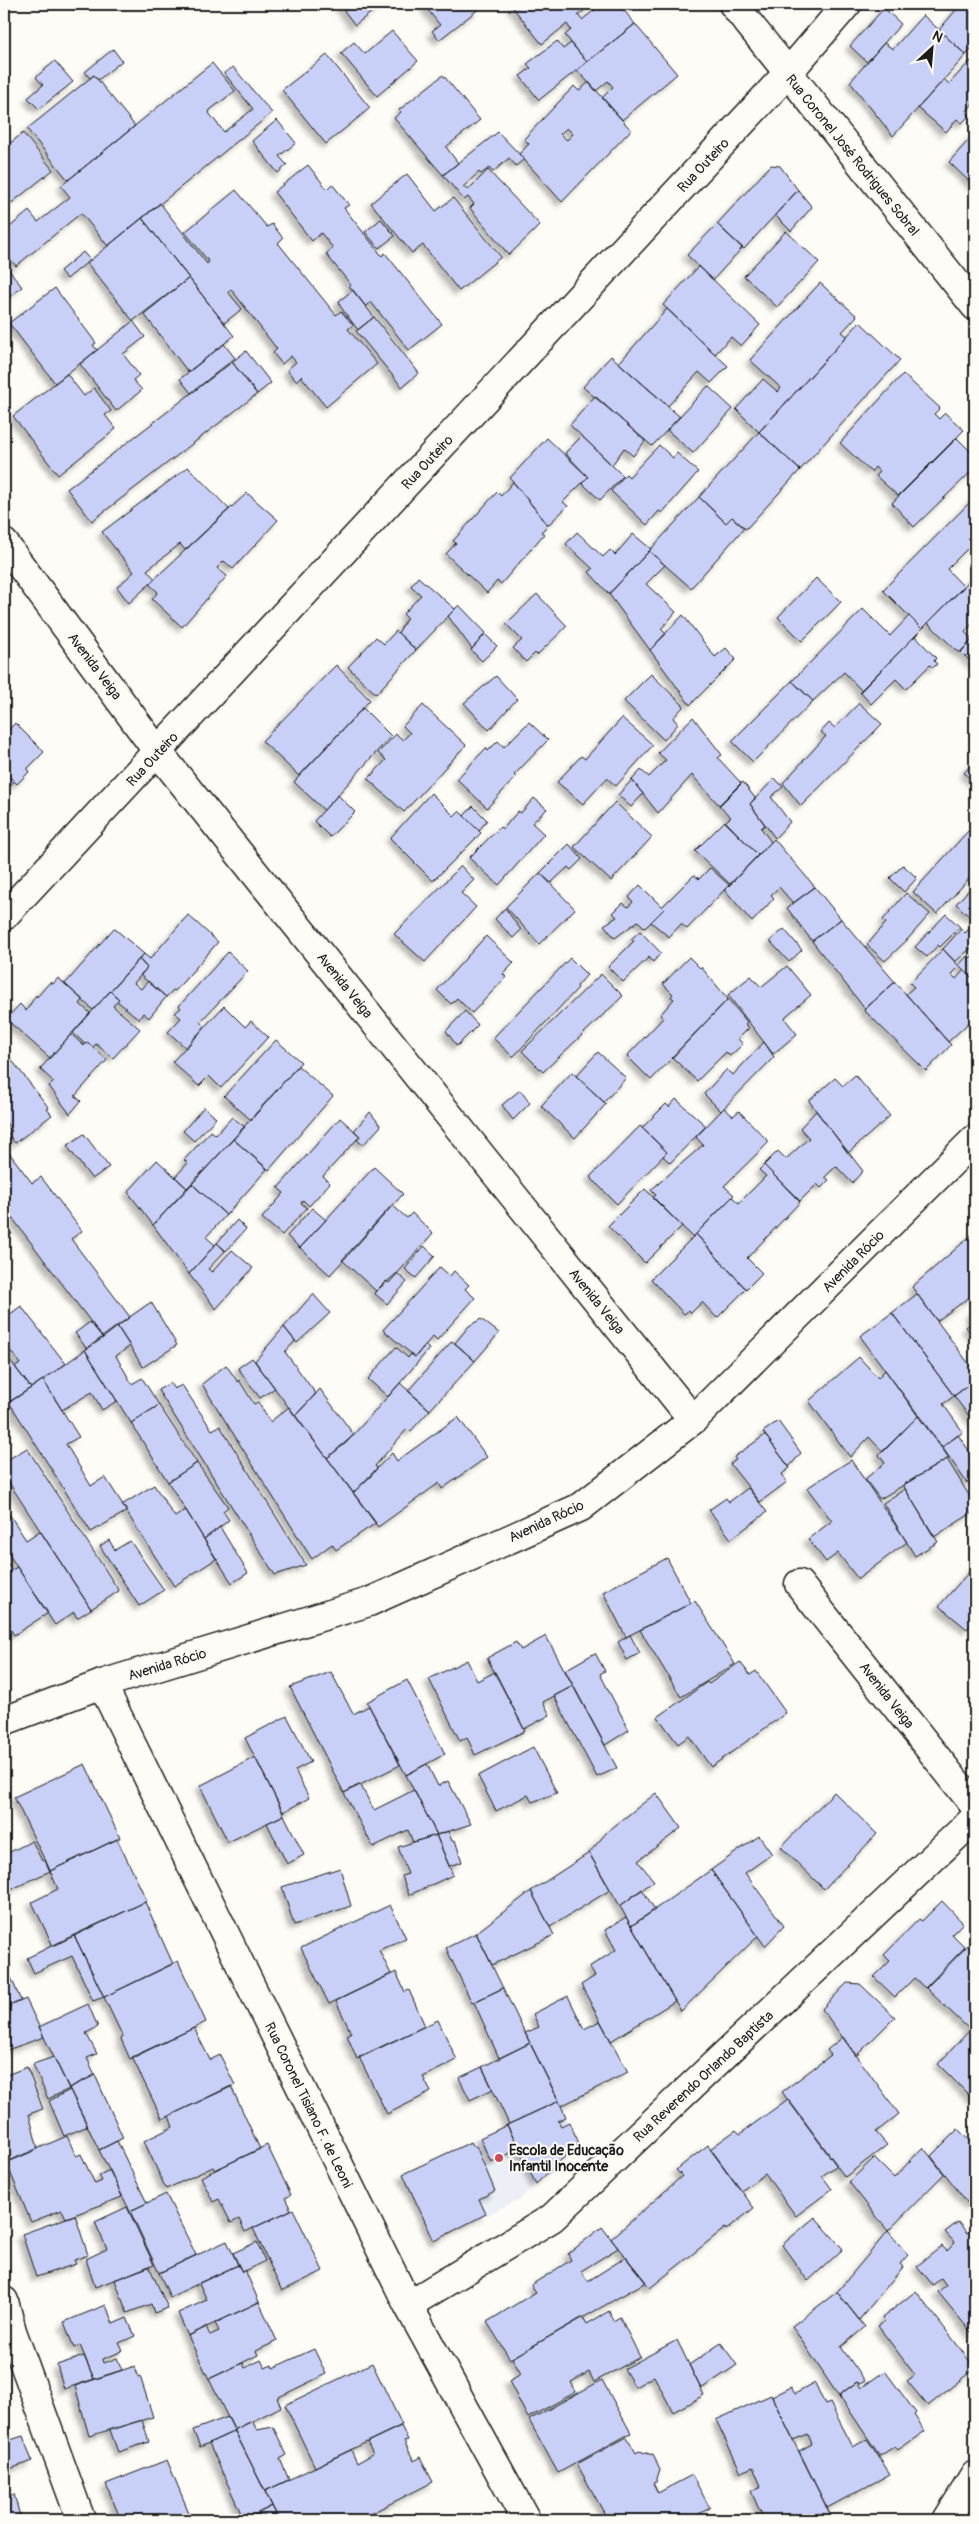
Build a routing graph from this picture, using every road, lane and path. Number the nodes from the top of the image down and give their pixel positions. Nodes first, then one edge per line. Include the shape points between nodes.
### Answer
1 (733, 4) edge
2 (847, 4) edge
3 (787, 74) junction
4 (975, 306) edge
5 (4, 543) edge
6 (158, 752) junction
7 (4, 916) edge
8 (975, 1139) edge
9 (693, 1420) junction
10 (799, 1584) dead end
11 (102, 1684) junction
12 (4, 1721) edge
13 (975, 1806) edge
14 (975, 1818) edge
15 (4, 2301) edge
16 (408, 2305) junction
17 (8, 2333) edge
18 (975, 2475) edge
19 (81, 2520) edge
20 (526, 2520) edge
21 (947, 2520) edge

1 - 3 street, Rua Coronel José Rodrigues Sobral
2 - 3 street, Rua Outeiro
3 - 4 street, Rua Coronel José Rodrigues Sobral
3 - 6 street, Rua Outeiro
5 - 6 street, Avenida Veiga
6 - 7 street, Rua Outeiro
6 - 9 street, Avenida Veiga
8 - 9 street, Avenida Rócio
9 - 11 street, Avenida Rócio via 581,1506 369,1602
10 - 13 street, Avenida Veiga
11 - 12 street, Avenida Rócio
11 - 16 street, Rua Coronel Tisiano F. de Leoni
14 - 16 street, Rua Reverendo Orlando Baptista via 552,2218
15 - 17 street
16 - 20 street, Rua Coronel Tisiano F. de Leoni
17 - 19 street
18 - 21 street

